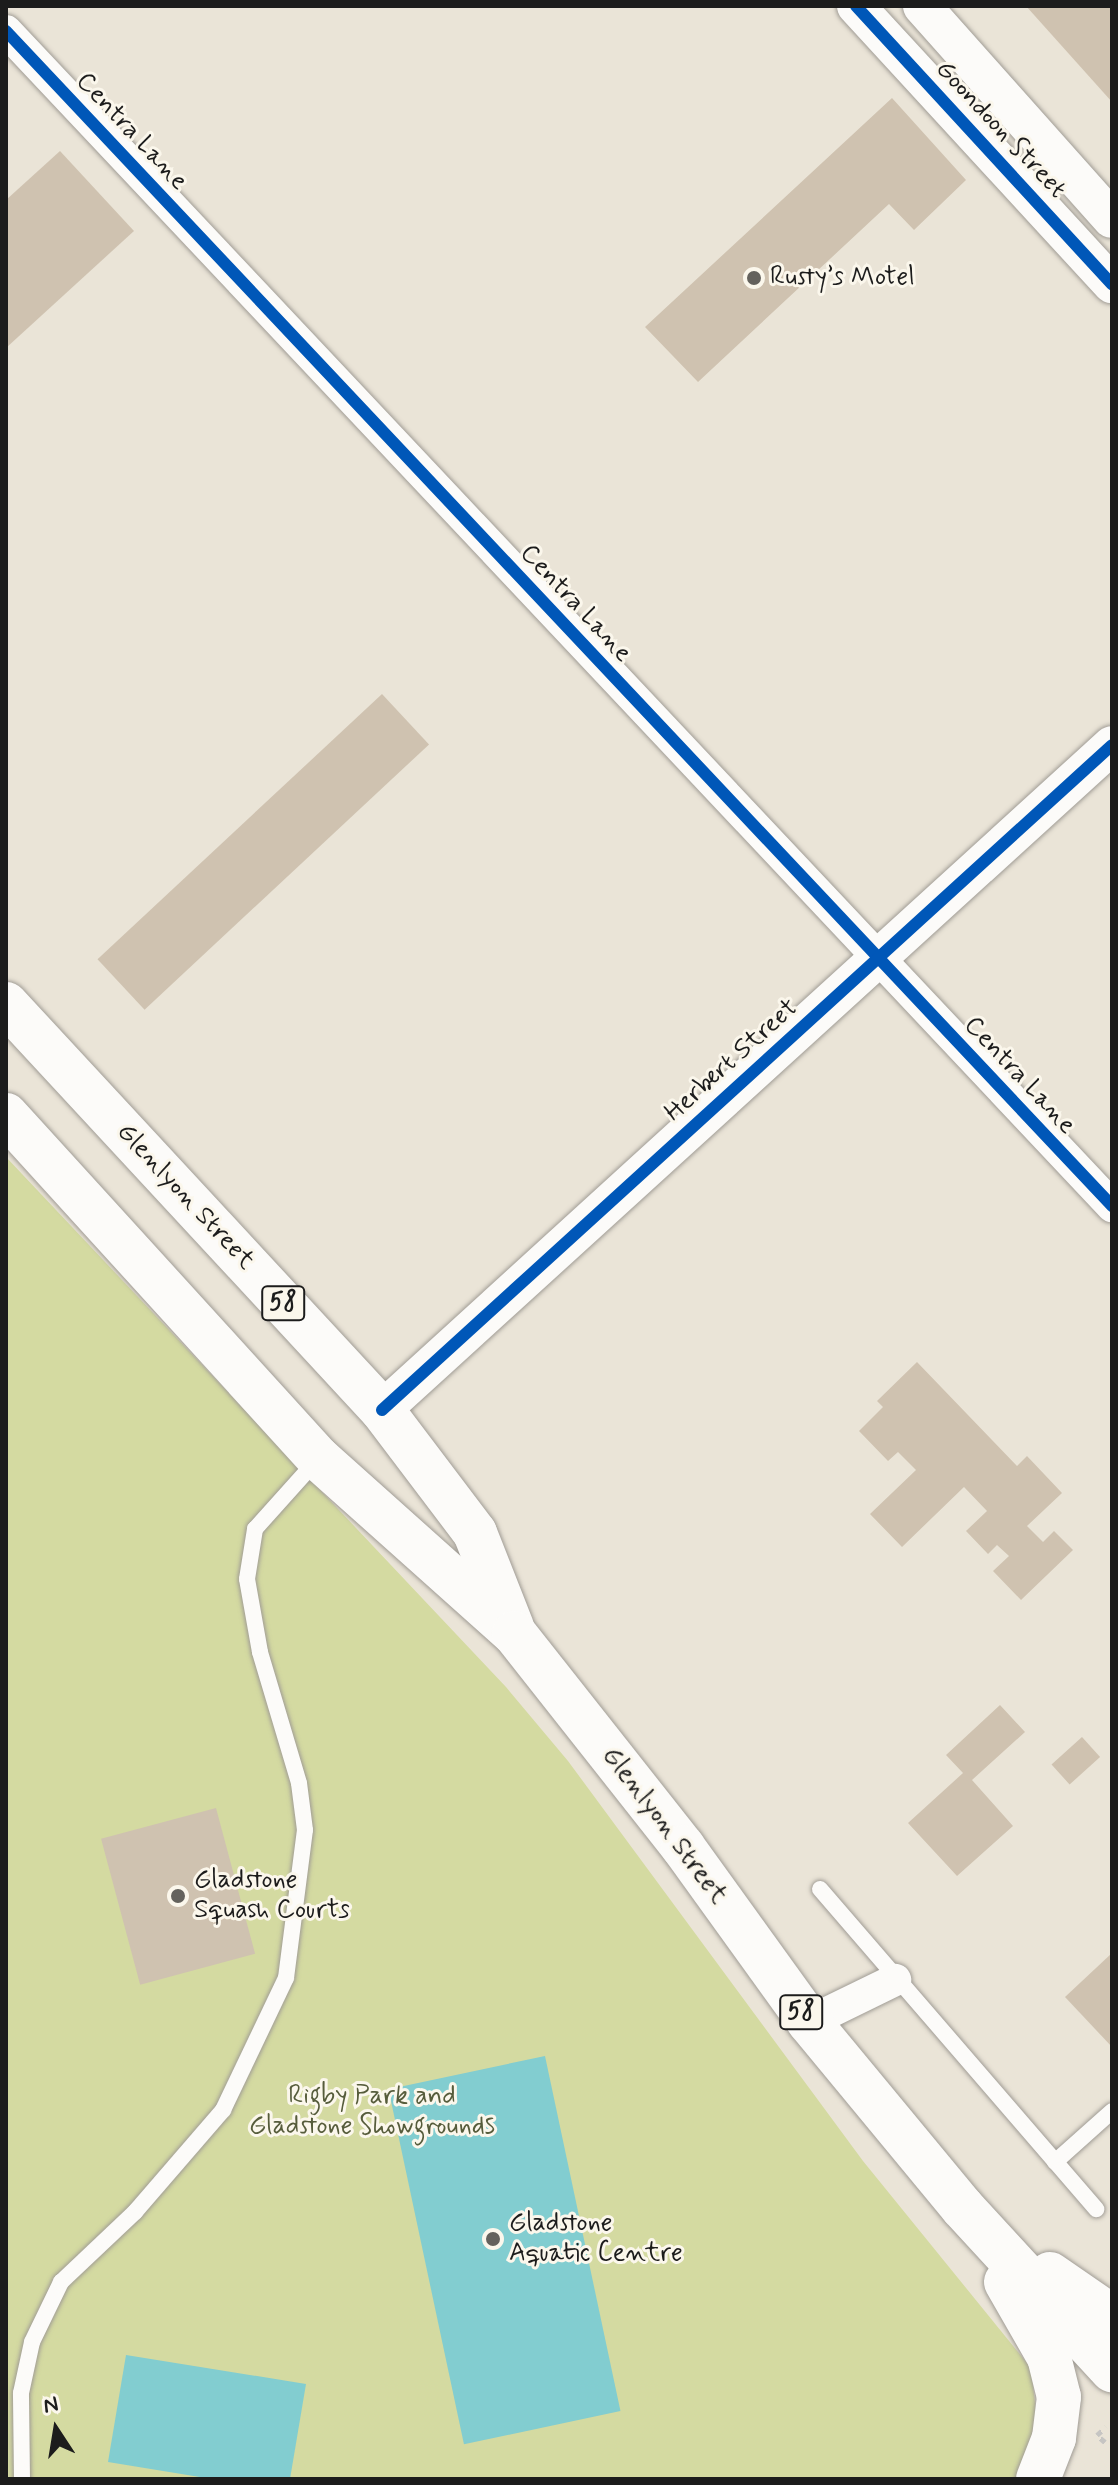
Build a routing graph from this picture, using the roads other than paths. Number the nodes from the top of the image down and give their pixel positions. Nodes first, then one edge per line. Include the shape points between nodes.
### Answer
1 (856, 6) edge
2 (922, 6) edge
3 (6, 31) edge
4 (1112, 219) edge
5 (1112, 284) edge
6 (1112, 745) edge
7 (878, 959) junction
8 (6, 1004) edge
9 (6, 1115) edge
10 (1112, 1206) edge
11 (382, 1410) junction
12 (318, 1458) junction
13 (514, 1633) junction
14 (820, 1889) dead end
15 (895, 1980) junction
16 (809, 2022) junction
17 (1112, 2111) edge
18 (1055, 2162) junction
19 (962, 2207) junction
20 (1096, 2209) dead end
21 (1112, 2317) edge
22 (1112, 2370) edge
23 (22, 2479) edge
24 (1038, 2479) edge

1 - 5 street, Goondoon Street
2 - 4 street, Goondoon Street
3 - 7 street, Centra Lane
6 - 7 street, Herbert Street
7 - 10 street, Centra Lane
7 - 11 street, Herbert Street
8 - 11 main road, Glenlyon Street / 58
9 - 12 main road, Glenlyon Street / 58
11 - 13 main road, Glenlyon Street / 58 via 475,1533
12 - 13 main road, Glenlyon Street / 58
12 - 23 lane via 255,1529 247,1579 260,1652 299,1783 305,1830 286,1978 223,2110 135,2212 61,2282 32,2342 21,2393
13 - 16 main road, Glenlyon Street / 58 via 683,1847
14 - 15 lane
15 - 16 street
15 - 18 lane
16 - 19 main road, Glenlyon Street / 58
17 - 18 lane
18 - 20 lane
19 - 21 main road
19 - 22 main road, Glenlyon Street / 58
19 - 24 main road via 1049,2357 1059,2397 1054,2438

